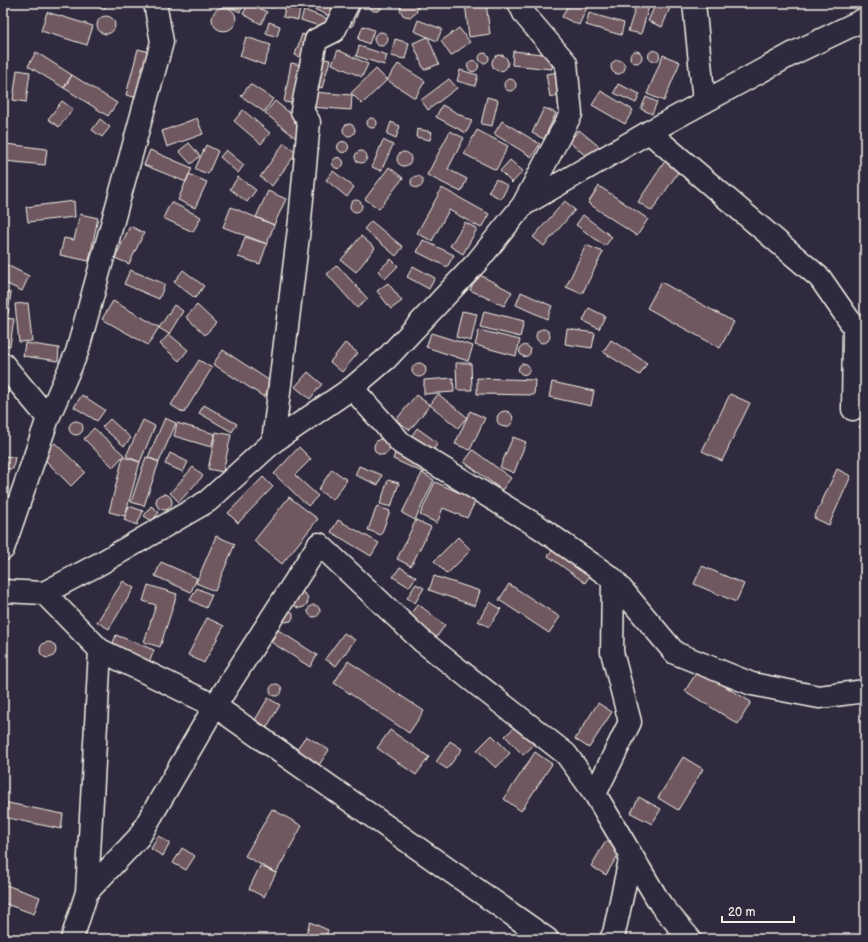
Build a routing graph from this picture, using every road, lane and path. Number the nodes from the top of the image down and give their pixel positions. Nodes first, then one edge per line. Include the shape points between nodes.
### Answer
1 (155, 3) edge
2 (348, 3) edge
3 (519, 3) edge
4 (694, 3) edge
5 (865, 19) edge
6 (704, 102) junction
7 (648, 132) junction
8 (523, 205) junction
9 (3, 364) edge
10 (352, 388) junction
11 (853, 409) dead end
12 (48, 418) junction
13 (273, 442) junction
14 (3, 549) edge
15 (613, 579) junction
16 (3, 592) edge
17 (44, 593) junction
18 (100, 650) junction
19 (865, 691) edge
20 (215, 706) junction
21 (595, 794) junction
22 (631, 855) junction
23 (87, 892) junction
24 (72, 939) edge
25 (547, 939) edge
26 (611, 939) edge
27 (690, 939) edge

1 - 12 street via 162,42 78,352
2 - 13 street via 334,31 316,40 302,112 309,122 300,220
3 - 8 street via 525,15 566,63 571,114
4 - 6 street
5 - 6 street via 794,53
6 - 7 street
7 - 8 street
7 - 11 street via 820,278 854,327
8 - 10 street via 472,267 386,359
9 - 12 street
10 - 13 street
10 - 15 street via 401,443 539,528
12 - 14 street
13 - 17 street via 208,501
15 - 19 street via 675,653 752,684 818,697
15 - 21 street via 612,652 630,722
16 - 17 street
17 - 18 street
18 - 20 street
18 - 23 street
20 - 21 street via 319,544 422,641 566,754
20 - 23 street via 139,836
20 - 25 street
21 - 22 street
22 - 26 street
22 - 27 street via 661,904
23 - 24 street

